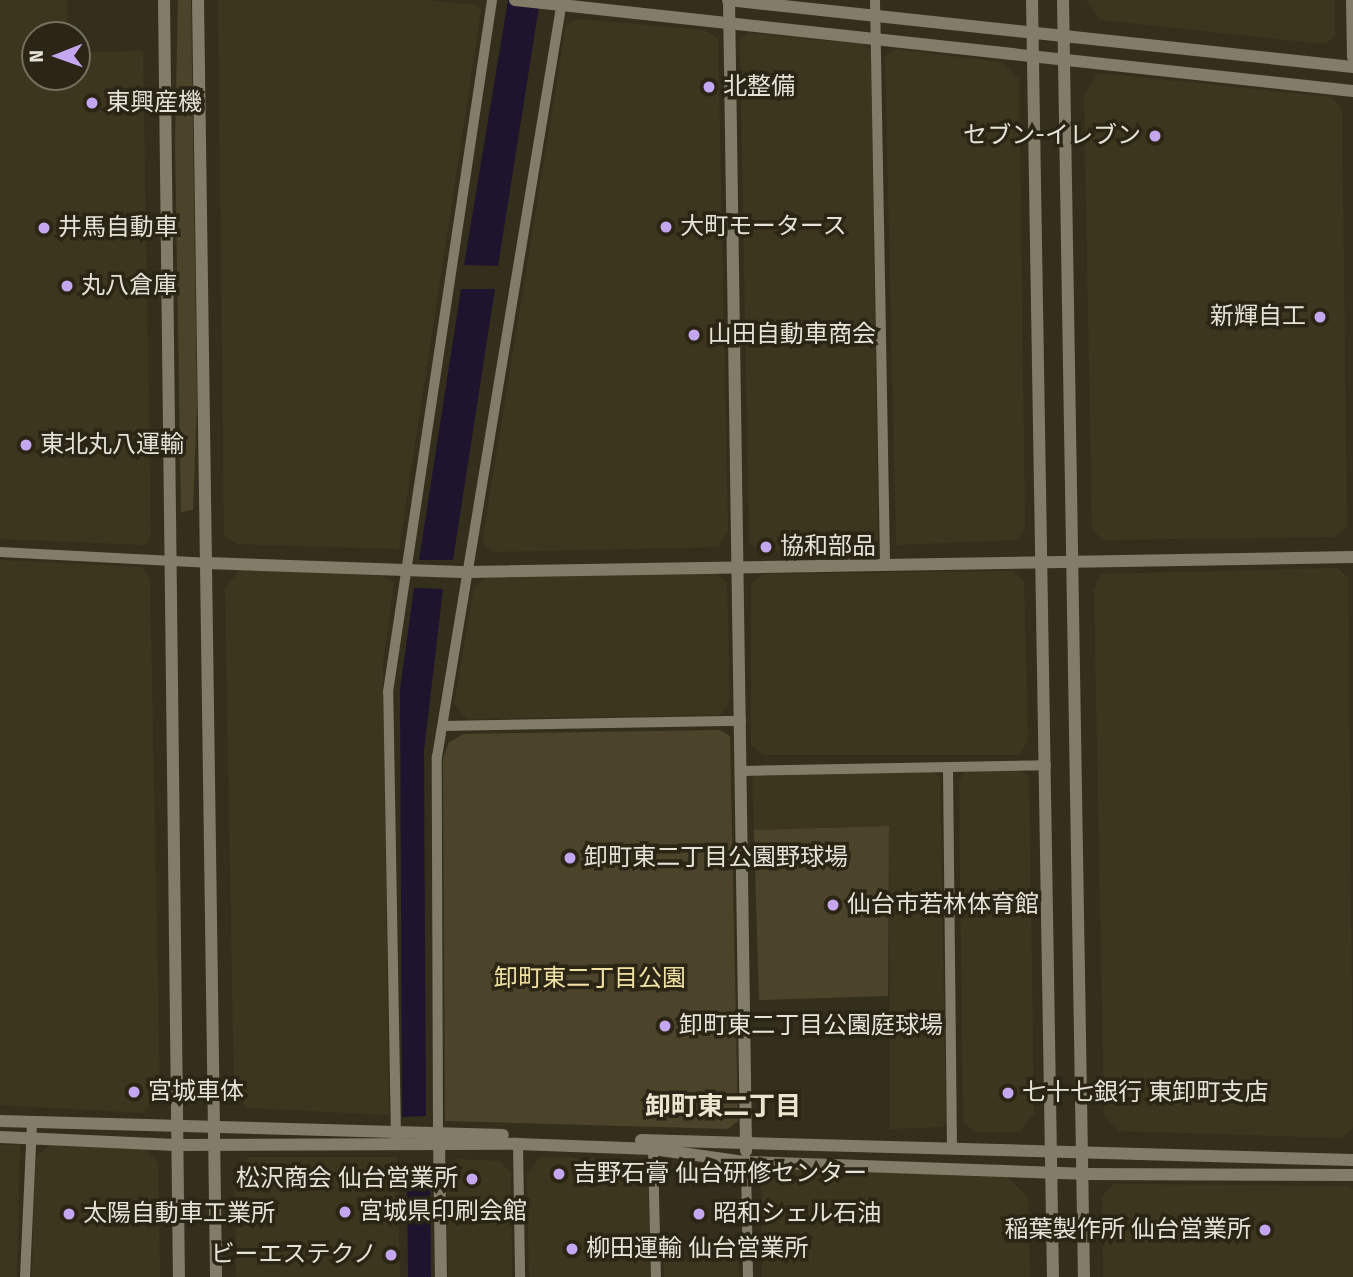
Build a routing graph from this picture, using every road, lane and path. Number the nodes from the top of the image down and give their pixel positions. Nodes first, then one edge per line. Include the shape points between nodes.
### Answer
1 (164, 0) edge
2 (198, 0) edge
3 (492, 0) edge
4 (515, 0) edge
5 (729, 0) edge
6 (875, 0) edge
7 (1032, 0) edge
8 (1063, 0) edge
9 (1352, 0) edge
10 (559, 3) edge
11 (874, 15) junction
12 (728, 22) junction
13 (1032, 33) junction
14 (1064, 35) junction
15 (875, 38) junction
16 (1032, 57) junction
17 (1353, 57) edge
18 (1065, 58) junction
19 (1353, 67) edge
20 (1353, 91) edge
21 (0, 552) edge
22 (1353, 557) edge
23 (170, 562) junction
24 (1043, 562) junction
25 (1073, 562) junction
26 (207, 563) junction
27 (885, 564) junction
28 (738, 567) junction
29 (405, 570) junction
30 (469, 572) junction
31 (741, 721) junction
32 (443, 726) junction
33 (1046, 765) junction
34 (948, 768) junction
35 (742, 771) junction
36 (0, 1121) edge
37 (32, 1121) junction
38 (174, 1124) junction
39 (215, 1125) junction
40 (396, 1136) junction
41 (0, 1137) edge
42 (439, 1138) junction
43 (29, 1139) junction
44 (746, 1143) junction
45 (216, 1144) junction
46 (518, 1144) junction
47 (176, 1145) junction
48 (952, 1148) junction
49 (653, 1149) junction
50 (1051, 1153) junction
51 (1083, 1154) junction
52 (1353, 1160) edge
53 (746, 1162) junction
54 (1051, 1170) junction
55 (1083, 1174) junction
56 (1353, 1175) edge
57 (25, 1277) edge
58 (178, 1277) edge
59 (216, 1277) edge
60 (441, 1277) edge
61 (520, 1277) edge
62 (656, 1277) edge
63 (748, 1277) edge
64 (1054, 1277) edge
65 (1084, 1277) edge

1 - 23 street
2 - 26 street
3 - 29 street
4 - 10 street
5 - 11 street
5 - 12 street
6 - 11 street
7 - 13 street
8 - 14 street
9 - 17 street
10 - 12 street
10 - 30 street
11 - 13 street
11 - 15 street
12 - 15 street
12 - 28 street
13 - 14 street
13 - 16 street
14 - 18 street
14 - 19 street
15 - 16 street
15 - 27 street
16 - 18 street
16 - 24 street
18 - 20 street
18 - 25 street
21 - 23 street
22 - 25 street
23 - 26 street
23 - 38 street
24 - 25 street
24 - 27 street
24 - 33 street
25 - 51 street
26 - 29 street
26 - 39 street
27 - 28 street
28 - 30 street
28 - 31 street
29 - 30 street
29 - 40 street via 388,692
30 - 32 street
31 - 32 street
31 - 35 street
32 - 42 street via 437,757
33 - 34 street
33 - 50 street
34 - 35 street
34 - 48 street
35 - 44 street
36 - 37 street
37 - 38 street
37 - 43 street
38 - 39 street
38 - 47 street
39 - 40 street
39 - 45 street
40 - 42 street
40 - 45 street
41 - 43 street
42 - 44 street
42 - 46 street
42 - 60 street
43 - 47 street
43 - 57 street
44 - 48 street
44 - 53 street
45 - 47 street
45 - 59 street
46 - 49 street
46 - 61 street
47 - 58 street
48 - 50 street
49 - 53 street
49 - 62 street
50 - 51 street
50 - 54 street
51 - 52 street
51 - 55 street
53 - 54 street
53 - 63 street
54 - 55 street
54 - 64 street
55 - 56 street
55 - 65 street

